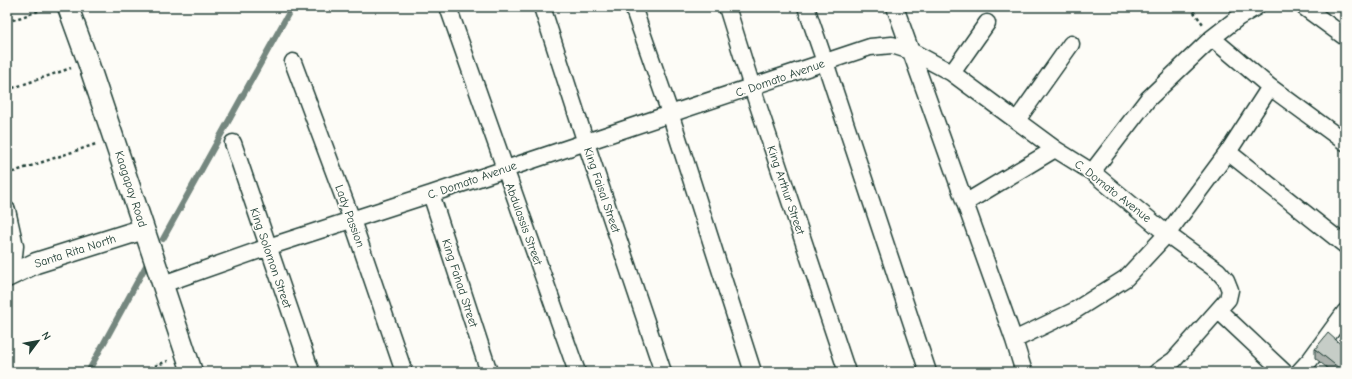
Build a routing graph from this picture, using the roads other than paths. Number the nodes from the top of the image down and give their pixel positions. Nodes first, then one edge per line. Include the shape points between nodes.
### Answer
1 (68, 7) edge
2 (448, 7) edge
3 (542, 7) edge
4 (633, 7) edge
5 (727, 7) edge
6 (806, 7) edge
7 (895, 7) edge
8 (1256, 7) edge
9 (1304, 7) edge
10 (987, 23) dead end
11 (1345, 37) edge
12 (1212, 38) junction
13 (1071, 44) dead end
14 (911, 51) junction
15 (293, 62) dead end
16 (825, 62) junction
17 (952, 73) junction
18 (752, 87) junction
19 (1270, 87) junction
20 (670, 113) junction
21 (1017, 120) junction
22 (1345, 142) edge
23 (233, 143) dead end
24 (586, 143) junction
25 (1055, 149) junction
26 (1228, 152) junction
27 (505, 169) junction
28 (1092, 172) junction
29 (431, 194) junction
30 (965, 203) junction
31 (7, 210) edge
32 (352, 220) junction
33 (144, 230) junction
34 (1167, 234) junction
35 (1345, 244) edge
36 (268, 247) junction
37 (10, 275) edge
38 (163, 284) junction
39 (1219, 311) junction
40 (1345, 312) edge
41 (1014, 340) junction
42 (192, 372) edge
43 (311, 372) edge
44 (404, 372) edge
45 (490, 372) edge
46 (577, 372) edge
47 (663, 372) edge
48 (753, 372) edge
49 (847, 372) edge
50 (928, 372) edge
51 (1024, 372) edge
52 (1157, 372) edge
53 (1284, 372) edge
54 (1299, 372) edge

1 - 33 street, Kaagapay Road
2 - 27 street, Abdulassis Street
3 - 24 street, King Faisal Street
4 - 20 street
5 - 18 street, King Arthur Street
6 - 16 street
7 - 14 street
8 - 12 street
9 - 11 street
10 - 17 street
12 - 19 street
12 - 28 street via 1148,99
13 - 21 street
14 - 16 street, C. Domato Avenue via 892,45 870,47
14 - 17 street, C. Domato Avenue
14 - 30 street
15 - 32 street, Lady Passion
16 - 18 street, C. Domato Avenue
16 - 50 street
17 - 21 street, C. Domato Avenue
18 - 20 street, C. Domato Avenue
18 - 49 street, King Arthur Street
19 - 22 street
19 - 26 street
20 - 24 street, C. Domato Avenue
20 - 48 street
21 - 25 street, C. Domato Avenue
23 - 36 street, King Solomon Street
24 - 27 street, C. Domato Avenue
24 - 47 street, King Faisal Street
25 - 28 street, C. Domato Avenue
25 - 30 street
26 - 34 street
26 - 35 street
27 - 29 street, C. Domato Avenue
27 - 46 street, Abdulassis Street
28 - 34 street, C. Domato Avenue
29 - 32 street, C. Domato Avenue
29 - 45 street, King Fahad Street
30 - 41 street
31 - 37 street via 15,246
32 - 36 street, C. Domato Avenue
32 - 44 street, Lady Passion
33 - 37 street, Santa Rita North via 36,262
33 - 38 street, Kaagapay Road
34 - 39 street, C. Domato Avenue via 1218,271 1226,280 1230,290 1228,299
34 - 41 street via 1126,278 1074,311
36 - 38 street, C. Domato Avenue
36 - 43 street, King Solomon Street
38 - 42 street, Kaagapay Road
39 - 52 street, C. Domato Avenue via 1174,360
39 - 53 street
40 - 54 street
41 - 51 street

